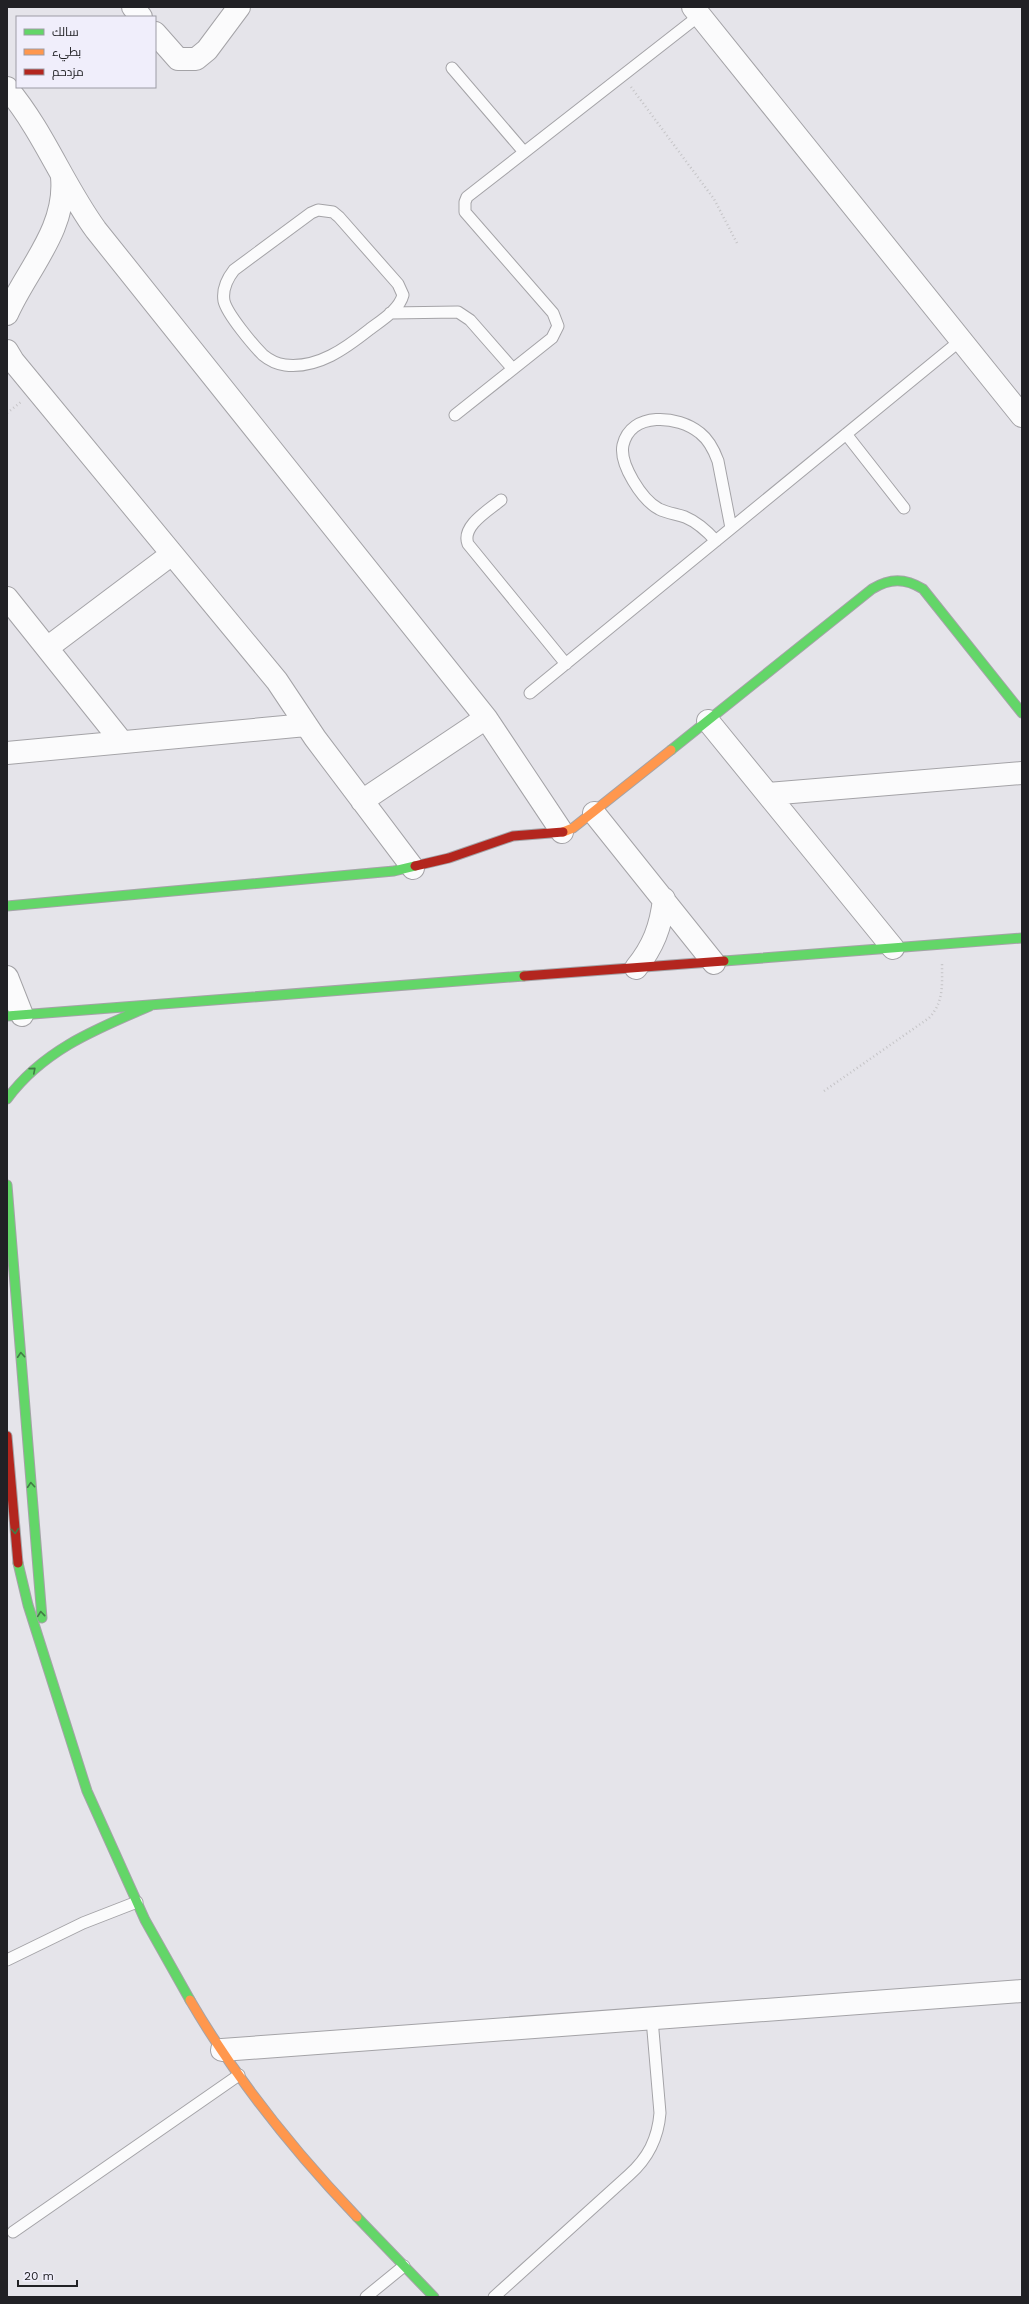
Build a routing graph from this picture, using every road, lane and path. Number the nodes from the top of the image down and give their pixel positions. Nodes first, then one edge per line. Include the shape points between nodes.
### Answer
1 (133, 7) edge
2 (239, 7) edge
3 (697, 11) edge
4 (141, 16) edge
5 (156, 34) edge
6 (452, 68) dead end
7 (622, 76) junction
8 (7, 88) edge
9 (524, 152) junction
10 (62, 174) junction
11 (738, 245) dead end
12 (390, 313) junction
13 (7, 314) edge
14 (961, 340) junction
15 (7, 351) edge
16 (513, 369) junction
17 (455, 415) dead end
18 (1022, 416) edge
19 (846, 434) junction
20 (501, 500) dead end
21 (904, 508) dead end
22 (731, 528) junction
23 (716, 541) junction
24 (172, 554) junction
25 (7, 598) edge
26 (47, 648) junction
27 (566, 664) junction
28 (530, 693) dead end
29 (1022, 713) edge
30 (486, 718) junction
31 (708, 721) junction
32 (306, 725) junction
33 (122, 742) junction
34 (7, 753) edge
35 (1022, 773) edge
36 (768, 794) junction
37 (362, 801) junction
38 (594, 813) junction
39 (562, 832) junction
40 (413, 868) junction
41 (664, 899) junction
42 (7, 906) edge
43 (1022, 938) edge
44 (942, 945) junction
45 (893, 948) junction
46 (714, 962) junction
47 (636, 968) junction
48 (7, 977) edge
49 (150, 1006) junction
50 (14, 1015) edge
51 (824, 1091) dead end
52 (7, 1099) edge
53 (7, 1185) edge
54 (7, 1436) edge
55 (9, 1496) edge
56 (44, 1653) junction
57 (137, 1902) junction
58 (8, 1957) edge
59 (1022, 1991) edge
60 (652, 2019) junction
61 (222, 2050) junction
62 (239, 2075) junction
63 (12, 2232) dead end
64 (404, 2266) junction
65 (366, 2297) edge
66 (434, 2297) edge
67 (494, 2297) edge

1 - 4 street
2 - 5 street via 207,50 196,60 178,59
3 - 7 lane
3 - 14 street
6 - 9 lane
7 - 9 lane
7 - 11 path via 714,198
8 - 10 street via 34,124
9 - 16 lane via 467,197 464,207 468,216 557,319 558,326 552,338
10 - 13 street via 63,194 54,227
10 - 30 street via 96,230
12 - 12 lane via 402,301 401,289 339,217 326,210 311,213 234,270 227,279 224,290 224,302 229,312 264,356 286,365 315,362 330,357 345,349
12 - 16 lane via 458,312 470,320
14 - 18 street
14 - 19 lane
15 - 24 street
16 - 17 lane
19 - 21 lane
19 - 22 lane
20 - 27 lane via 470,528 466,535 468,544
22 - 23 lane
22 - 23 lane via 718,461 714,450 700,433 671,420 645,421 632,430 623,444 623,462 626,470 652,504 666,512 692,520 708,531
23 - 27 lane
24 - 26 street
24 - 32 street via 277,681
25 - 26 street
26 - 33 street
27 - 28 lane
29 - 31 main road via 929,596 915,584 898,579 880,583 872,588
30 - 37 street
30 - 39 street
31 - 36 street
31 - 38 main road
32 - 33 street
32 - 37 street
33 - 34 street
35 - 36 street
36 - 45 street
37 - 40 street
38 - 39 main road via 581,824
38 - 41 street
39 - 40 main road via 533,832 513,836
40 - 42 main road
41 - 46 street
41 - 47 street via 657,937 648,954
43 - 44 main road
44 - 45 main road
44 - 51 path via 941,997 934,1012 926,1021
45 - 46 main road
46 - 47 main road
47 - 49 main road
48 - 50 street
49 - 50 main road
52 -> 49 main road via 35,1068 65,1046 107,1024
56 -> 53 main road
54 - 55 main road
55 -> 56 main road via 20,1576 26,1602
56 - 57 main road via 58,1706 87,1791
57 - 58 lane
57 - 61 main road via 191,2002
59 - 60 street
60 - 61 street
60 - 67 lane via 660,2113 658,2127 648,2154 630,2175
61 - 62 main road
62 - 63 lane
62 - 64 main road via 302,2157
64 - 65 lane
64 - 66 main road

